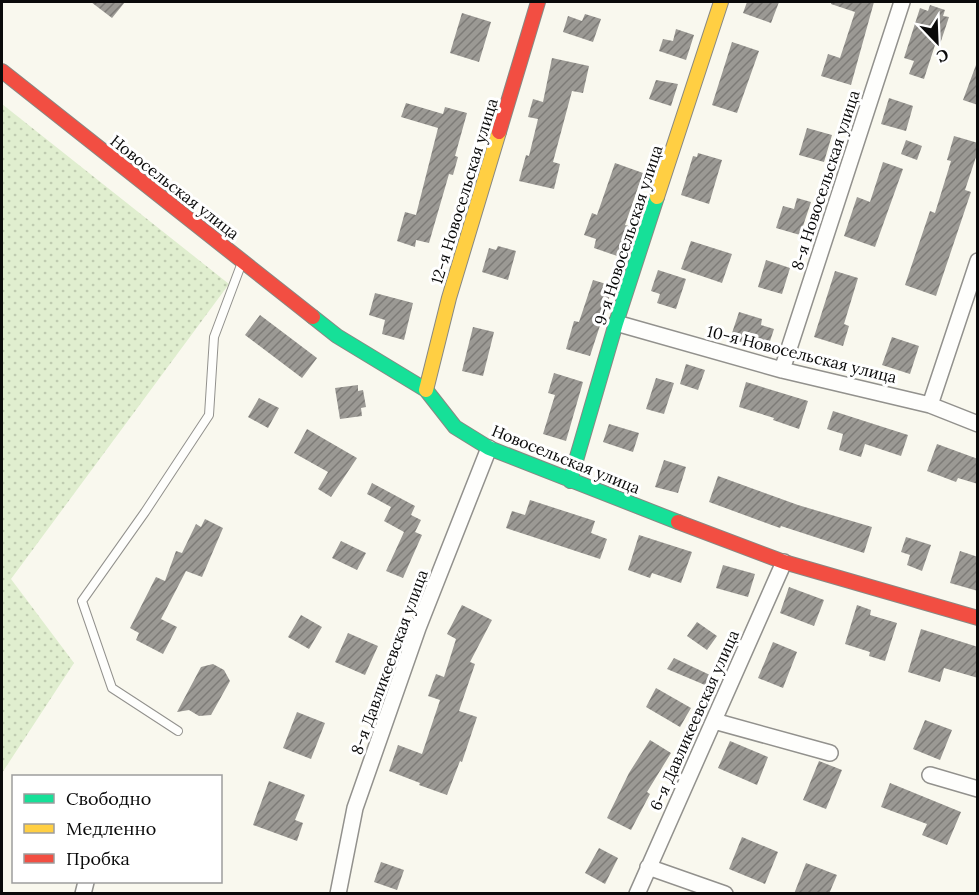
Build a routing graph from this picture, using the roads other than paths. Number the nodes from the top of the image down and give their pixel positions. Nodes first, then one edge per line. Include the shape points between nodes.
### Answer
1 (538, 2) edge
2 (721, 2) edge
3 (902, 2) edge
4 (2, 71) edge
5 (242, 260) junction
6 (978, 261) edge
7 (616, 323) junction
8 (782, 370) junction
9 (426, 390) junction
10 (930, 405) junction
11 (978, 424) edge
12 (489, 448) junction
13 (570, 481) junction
14 (784, 562) junction
15 (978, 618) edge
16 (714, 721) junction
17 (178, 731) dead end
18 (830, 753) dead end
19 (930, 775) dead end
20 (978, 789) edge
21 (648, 867) junction
22 (338, 894) edge
23 (637, 894) edge
24 (725, 894) edge

1 - 9 street, 12-я Новосельская улица via 449,298
2 - 7 street, 9-я Новосельская улица
3 - 8 street, 8-я Новосельская улица
4 - 5 street, Новосельская улица
5 - 9 street, Новосельская улица via 337,336
5 - 17 lane via 214,337 209,415 81,601 112,688
6 - 10 street
7 - 8 street, 10-я Новосельская улица
7 - 13 street, 9-я Новосельская улица
8 - 10 street, 10-я Новосельская улица
9 - 12 street, Новосельская улица via 455,427
10 - 11 street, 10-я Новосельская улица
12 - 13 street, Новосельская улица
12 - 22 street, 8-я Давликеевская улица via 418,628 355,808
13 - 14 street, Новосельская улица
14 - 15 street, Новосельская улица
14 - 16 street, 6-я Давликеевская улица
16 - 18 street
16 - 21 street, 6-я Давликеевская улица
19 - 20 street
21 - 23 street, 6-я Давликеевская улица
21 - 24 street

